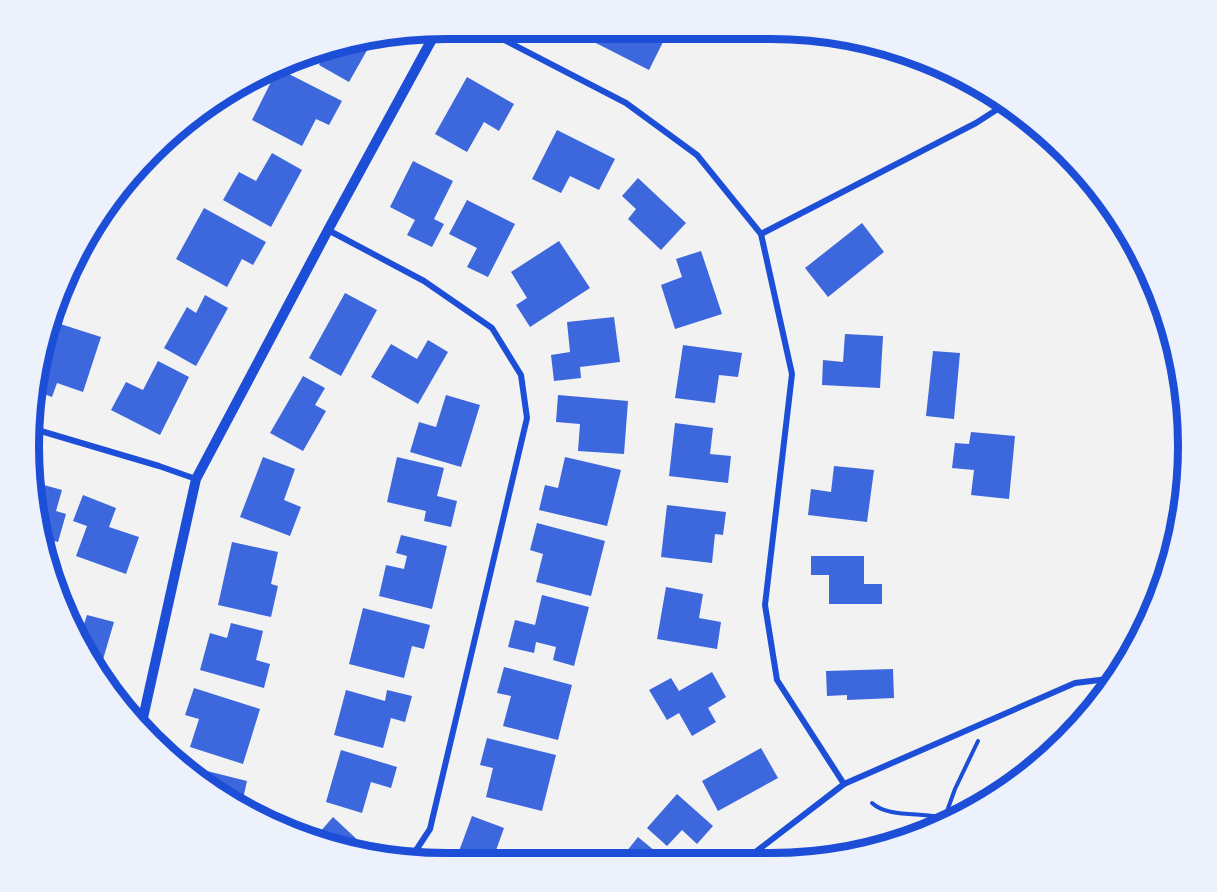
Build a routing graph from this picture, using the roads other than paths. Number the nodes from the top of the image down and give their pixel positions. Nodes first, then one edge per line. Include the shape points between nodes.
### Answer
1 (504, 39) edge
2 (432, 40) edge
3 (998, 109) edge
4 (328, 230) junction
5 (760, 234) junction
6 (40, 431) edge
7 (196, 478) junction
8 (1104, 679) edge
9 (143, 717) edge
10 (844, 784) junction
11 (416, 852) edge
12 (755, 853) edge

1 - 5 street via 626,103 697,155
2 - 4 street
3 - 5 street
4 - 7 street
4 - 11 street via 424,281 492,328 521,375 527,418 430,830
5 - 10 street via 792,374 765,605 777,680
6 - 7 street
7 - 9 street
8 - 10 street via 1075,683
10 - 12 street

